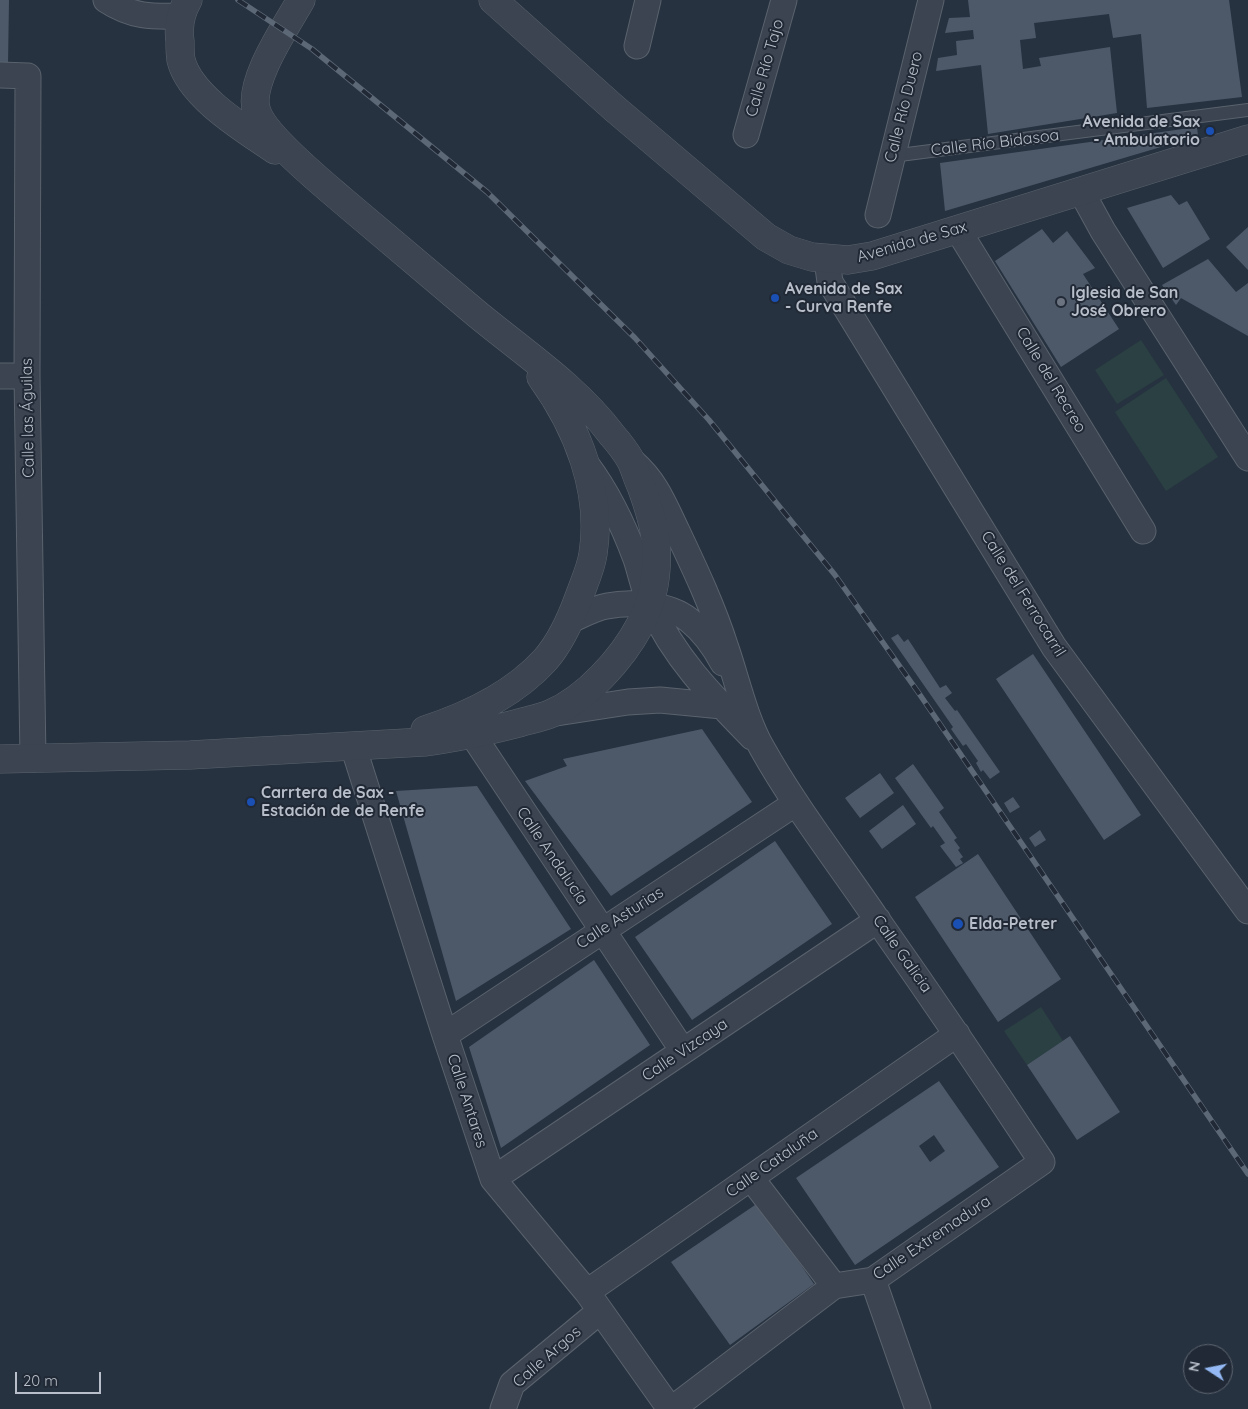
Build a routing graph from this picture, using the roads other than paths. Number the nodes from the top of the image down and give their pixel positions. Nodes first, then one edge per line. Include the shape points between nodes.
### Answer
1 (106, 0) edge
2 (301, 0) edge
3 (648, 0) edge
4 (784, 0) edge
5 (931, 0) edge
6 (494, 3) edge
7 (185, 8) edge
8 (637, 46) dead end
9 (0, 75) edge
10 (1248, 110) edge
11 (746, 135) dead end
12 (1248, 140) edge
13 (892, 156) junction
14 (314, 176) junction
15 (1081, 191) junction
16 (878, 215) dead end
17 (958, 230) junction
18 (827, 260) junction
19 (523, 352) junction
20 (0, 376) edge
21 (27, 376) junction
22 (1248, 458) edge
23 (630, 460) junction
24 (584, 461) junction
25 (1143, 531) dead end
26 (650, 605) junction
27 (571, 620) junction
28 (730, 698) junction
29 (549, 714) junction
30 (472, 734) junction
31 (363, 745) junction
32 (0, 759) edge
33 (33, 759) junction
34 (796, 803) junction
35 (1248, 911) edge
36 (878, 920) junction
37 (602, 930) junction
38 (957, 1034) junction
39 (445, 1035) junction
40 (683, 1052) junction
41 (1042, 1162) joint
42 (751, 1178) junction
43 (493, 1179) junction
44 (873, 1280) junction
45 (834, 1286) junction
46 (594, 1301) junction
47 (503, 1409) edge
48 (671, 1409) edge
49 (918, 1409) edge

1 - 7 street via 120,9 148,17
2 - 14 street via 264,67 257,86 255,106 258,116 276,138
3 - 8 street
4 - 11 street, Calle Río Tajo
5 - 13 street, Calle Río Duero
6 - 18 street, Avenida de Sax via 766,237 789,250
7 - 14 street via 179,36 182,61 189,78 221,112
9 - 21 street, Calle las Águilas via 28,76
10 - 13 lane, Calle Río Bidasoa
12 - 15 street, Avenida de Sax
13 - 16 street, Calle Río Duero
14 - 19 street
15 - 17 street, Avenida de Sax
15 - 22 street
17 - 18 street, Avenida de Sax via 872,256
17 - 25 street, Calle del Recreo
18 - 35 street, Calle del Ferrocarril via 830,282 1054,647
19 - 23 street via 589,408
19 - 24 street via 560,404
20 - 21 street
21 - 33 street, Calle las Águilas
23 - 26 street via 655,530 656,562
23 - 28 street via 646,473 658,491 715,617 726,648
24 - 26 street via 600,481 612,507 635,558
24 - 27 street via 595,504 593,555
26 - 27 street via 606,606
26 - 28 street via 669,641 700,684
26 - 28 street via 689,620 707,638 719,655
26 - 29 street via 629,645 613,664 588,689
27 - 31 street via 546,659 530,674 468,714 444,724
28 - 29 street via 628,702
28 - 34 street, Calle Galicia
29 - 30 street
30 - 31 street via 424,742
30 - 37 street, Calle Andalucía
31 - 33 street via 190,755
31 - 39 street, Calle Antares
32 - 33 street
34 - 36 street, Calle Galicia
34 - 37 street, Calle Asturias
36 - 38 street, Calle Galicia
36 - 40 street, Calle Vizcaya
37 - 39 street, Calle Asturias
37 - 40 street, Calle Andalucía
38 - 41 street, Calle Galicia
38 - 42 street, Calle Cataluña
39 - 43 street, Calle Antares
40 - 43 street, Calle Vizcaya
41 - 44 street, Calle Extremadura
42 - 45 street
42 - 46 street, Calle Cataluña
43 - 46 street, Calle Antares
44 - 45 street, Calle Extremadura
44 - 49 street
45 - 48 street, Calle Extremadura
46 - 47 street, Calle Argos via 512,1384
46 - 48 street, Calle Antares

